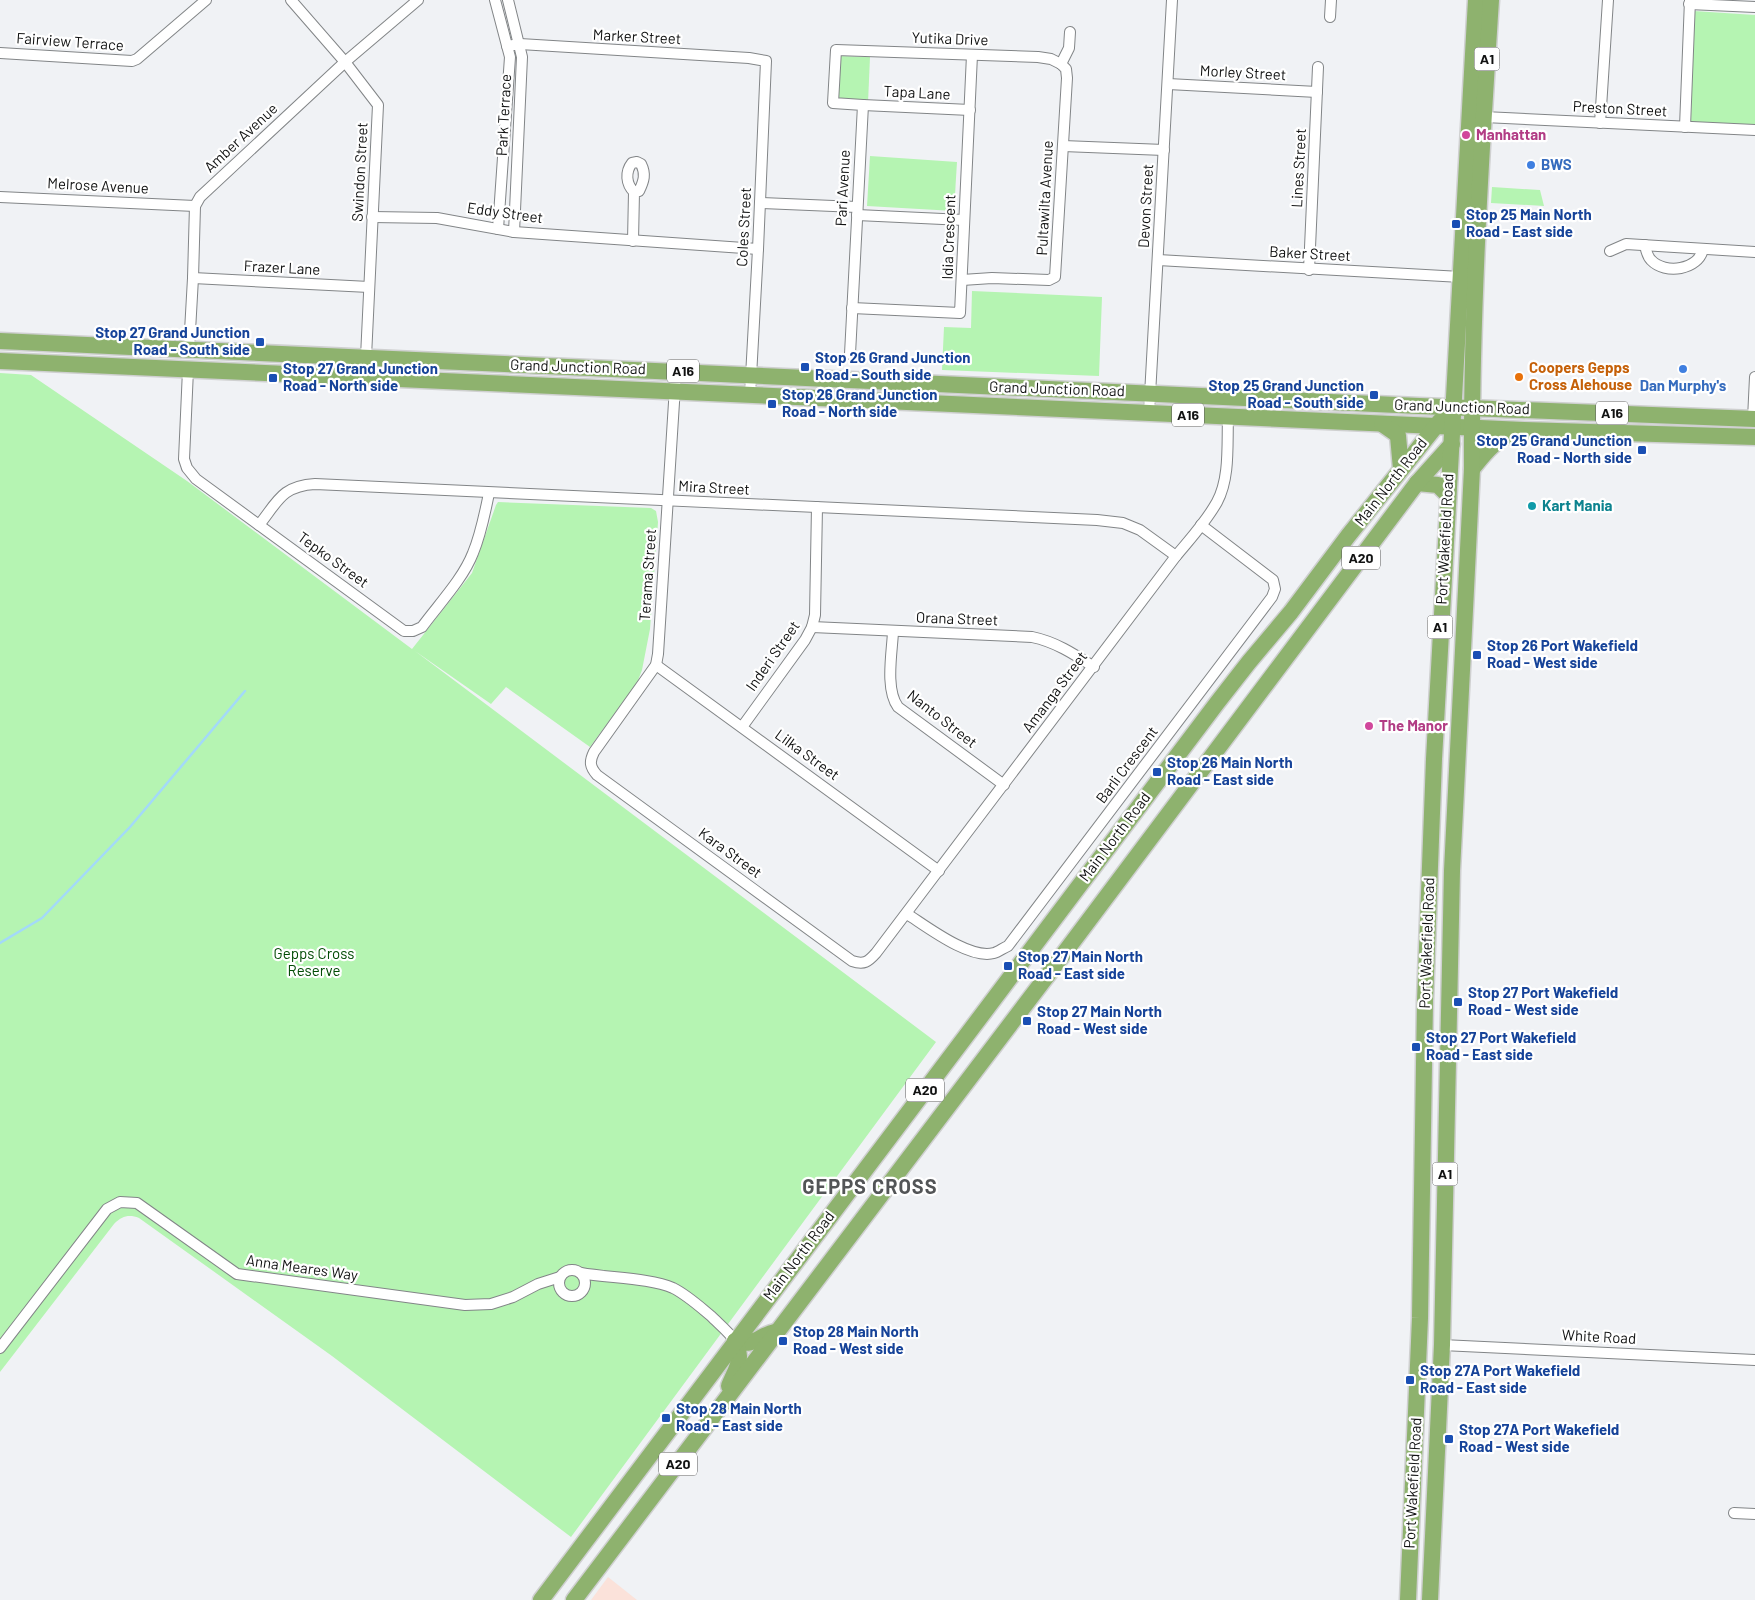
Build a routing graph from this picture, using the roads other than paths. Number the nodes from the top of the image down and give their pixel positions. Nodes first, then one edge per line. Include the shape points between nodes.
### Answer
1 (206, 0) edge
2 (291, 0) edge
3 (418, 0) edge
4 (495, 0) edge
5 (508, 0) edge
6 (1172, 0) edge
7 (1331, 0) edge
8 (1476, 0) edge
9 (1491, 0) edge
10 (1608, 0) edge
11 (1690, 2) edge
12 (1755, 7) edge
13 (1330, 17) dead end
14 (1070, 32) dead end
15 (520, 44) junction
16 (507, 46) junction
17 (0, 53) edge
18 (972, 55) junction
19 (766, 61) joint
20 (345, 62) junction
21 (1061, 64) junction
22 (1318, 67) dead end
23 (1168, 84) junction
24 (1317, 92) junction
25 (863, 105) junction
26 (970, 110) junction
27 (1477, 117) junction
28 (1600, 123) junction
29 (1685, 127) junction
30 (1755, 130) edge
31 (1063, 146) junction
32 (1164, 150) junction
33 (634, 192) dead end
34 (0, 197) edge
35 (760, 203) junction
36 (195, 206) junction
37 (857, 211) junction
38 (372, 217) junction
39 (964, 220) junction
40 (498, 229) junction
41 (514, 232) junction
42 (633, 240) junction
43 (1645, 245) junction
44 (758, 249) junction
45 (1703, 249) junction
46 (1610, 251) dead end
47 (1755, 252) edge
48 (1158, 260) junction
49 (1309, 270) junction
50 (1461, 277) junction
51 (193, 278) junction
52 (962, 280) junction
53 (369, 287) junction
54 (852, 308) junction
55 (0, 341) edge
56 (189, 349) junction
57 (850, 354) dead end
58 (365, 358) junction
59 (0, 361) edge
60 (188, 370) junction
61 (676, 371) junction
62 (751, 374) junction
63 (1755, 377) edge
64 (365, 378) junction
65 (674, 391) junction
66 (1151, 392) junction
67 (750, 395) junction
68 (1214, 396) junction
69 (1243, 397) junction
70 (1453, 407) junction
71 (1471, 407) junction
72 (1149, 413) junction
73 (1228, 417) junction
74 (1754, 419) edge
75 (1382, 424) junction
76 (1435, 426) junction
77 (1452, 427) junction
78 (1471, 428) junction
79 (1524, 430) junction
80 (1754, 437) edge
81 (1451, 445) junction
82 (1401, 469) junction
83 (1472, 469) junction
84 (1417, 483) junction
85 (490, 493) junction
86 (1448, 494) junction
87 (668, 500) junction
88 (817, 507) junction
89 (259, 525) junction
90 (1201, 525) junction
91 (1176, 556) junction
92 (1291, 612) junction
93 (1309, 626) junction
94 (812, 627) junction
95 (893, 632) junction
96 (656, 665) junction
97 (1094, 667) junction
98 (1438, 671) junction
99 (1461, 673) junction
100 (742, 727) junction
101 (590, 759) joint
102 (1004, 785) junction
103 (939, 871) junction
104 (907, 914) junction
105 (861, 964) joint
106 (1425, 1001) junction
107 (1449, 1002) junction
108 (581, 1273) junction
109 (604, 1277) junction
110 (560, 1282) junction
111 (584, 1287) junction
112 (1420, 1318) junction
113 (778, 1332) junction
114 (735, 1341) junction
115 (1442, 1345) junction
116 (0, 1348) edge
117 (1755, 1360) edge
118 (1418, 1382) junction
119 (726, 1399) junction
120 (1734, 1513) dead end
121 (1755, 1514) edge
122 (541, 1600) edge
123 (574, 1600) edge
124 (1408, 1600) edge
125 (1430, 1600) edge

1 - 17 street, Fairview Terrace via 132,61
2 - 20 street, Swindon Street
3 - 20 street, Amber Avenue
4 - 16 street, Park Terrace
5 - 15 street, Park Terrace
6 - 23 street, Devon Street
7 - 13 street
8 - 27 highway, A1
9 - 27 highway, A1
10 - 28 street
11 - 12 street
11 - 29 street
14 - 21 street via 1069,48
15 - 16 street, Marker Street
15 - 19 street, Marker Street
15 - 41 street, Park Terrace
16 - 40 street, Park Terrace via 510,57
18 - 21 street, Yutika Drive via 1051,58
18 - 25 street, Yutika Drive via 836,50 833,103
18 - 26 street, Idia Crescent
19 - 35 street, Coles Street
20 - 36 street, Amber Avenue via 200,196
20 - 38 street, Swindon Street via 378,105
21 - 31 street, Pultawilta Avenue via 1067,73
22 - 24 street, Lines Street
23 - 24 street, Morley Street
23 - 32 street, Devon Street
24 - 49 street, Lines Street
25 - 26 street, Tapa Lane
25 - 37 street, Pari Avenue
26 - 39 street, Idia Crescent
27 - 28 street, Preston Street
27 - 50 highway, A1
27 - 71 highway, A1
28 - 29 street, Preston Street
29 - 30 street, Preston Street
31 - 32 street
31 - 52 street, Pultawilta Avenue via 1055,277 1048,280
32 - 48 street, Devon Street
33 - 42 street
34 - 36 street, Melrose Avenue
35 - 37 street
35 - 44 street, Coles Street
36 - 51 street
37 - 39 street
37 - 54 street, Pari Avenue
38 - 40 street, Eddy Street via 438,218
38 - 53 street, Swindon Street
39 - 52 street, Idia Crescent
40 - 41 street, Eddy Street
41 - 42 street, Eddy Street
42 - 44 street, Eddy Street
43 - 45 street
43 - 45 street via 1648,256 1655,263 1676,268 1694,264
43 - 46 street via 1626,244
44 - 62 street, Coles Street
45 - 47 street
48 - 49 street, Baker Street
48 - 66 street, Devon Street
49 - 50 street, Baker Street
50 - 70 highway, A1
51 - 53 street, Frazer Lane
51 - 56 street
52 - 54 street, Idia Crescent via 960,313
53 - 58 street, Swindon Street
54 - 57 street, Pari Avenue
55 - 56 highway, Grand Junction Road / A16
56 - 58 highway, Grand Junction Road / A16
58 - 61 highway, Grand Junction Road / A16
58 - 64 street, Swindon Street
59 - 60 highway, Grand Junction Road / A16
60 - 64 highway, Grand Junction Road / A16
60 - 89 street, Tepko Street via 184,453 187,468 196,479
61 - 62 highway, Grand Junction Road / A16
61 - 65 street, Terama Street
62 - 66 highway, Grand Junction Road / A16
62 - 67 street, Coles Street
63 - 74 street
64 - 65 highway, Grand Junction Road / A16
65 - 67 highway, Grand Junction Road / A16
65 - 87 street, Terama Street
66 - 68 highway, Grand Junction Road / A16
66 - 72 street, Devon Street
67 - 72 highway, Grand Junction Road / A16
68 - 69 highway, Grand Junction Road / A16
68 - 73 highway
69 - 70 highway, Grand Junction Road / A16
69 - 73 highway
70 - 71 highway, Grand Junction Road / A16
70 - 76 highway, Main North Road / A20
70 - 77 highway, Port Wakefield Road / A1
71 - 74 highway, Grand Junction Road / A16
71 - 78 highway, Port Wakefield Road / A1
72 - 73 highway, Grand Junction Road / A16
73 - 75 highway, Grand Junction Road / A16
73 - 90 street, Amanga Street via 1224,482 1217,502
74 - 80 highway
75 - 76 highway, Grand Junction Road / A16
75 - 82 highway via 1398,436
76 - 77 highway, Grand Junction Road / A16
76 - 82 highway, Main North Road / A20
77 - 78 highway, Grand Junction Road / A16
77 - 81 highway, Port Wakefield Road / A1
78 - 79 highway, Grand Junction Road / A16
78 - 81 highway, Main North Road / A20
78 - 83 highway, Port Wakefield Road / A1
79 - 80 highway, Grand Junction Road / A16
79 - 83 highway via 1496,442
81 - 84 highway, Main North Road / A20
81 - 86 highway, Port Wakefield Road / A1
82 - 92 highway, Main North Road / A20
83 - 99 highway, Port Wakefield Road / A1
84 - 86 highway via 1438,485
84 - 93 highway, Main North Road / A20
85 - 87 street, Mira Street
85 - 89 street, Mira Street via 300,485 285,492
85 - 89 street, Tepko Street via 481,530 465,569 422,627 413,631 404,631
86 - 98 highway, Port Wakefield Road / A1
87 - 88 street, Mira Street
87 - 96 street, Terama Street
88 - 91 street, Mira Street via 1123,523 1140,530
88 - 94 street, Inderi Street
90 - 91 street, Amanga Street
90 - 104 street, Barli Crescent via 1273,580 1275,590 1272,597 1008,946 992,954 974,952
91 - 97 street, Amanga Street
92 - 93 highway
92 - 114 highway, Main North Road / A20 via 1249,662
93 - 113 highway, Main North Road / A20
94 - 95 street, Orana Street
94 - 100 street, Inderi Street
95 - 97 street, Orana Street via 1032,637 1064,648
95 - 102 street, Nanto Street via 892,699 898,707
96 - 100 street, Lilka Street
96 - 101 street, Terama Street
97 - 102 street, Amanga Street
98 - 99 highway
98 - 106 highway, Port Wakefield Road / A1
99 - 107 highway, Port Wakefield Road / A1
100 - 103 street, Lilka Street
101 - 105 street, Kara Street via 590,768 597,775 852,961
102 - 103 street, Amanga Street
103 - 104 street, Amanga Street
104 - 105 street, Amanga Street via 876,954
106 - 107 highway
106 - 112 highway, Port Wakefield Road / A1
107 - 115 highway, Port Wakefield Road / A1
108 - 109 street
108 - 110 street via 564,1272
108 - 111 street
109 - 111 street
109 - 114 street via 658,1283 673,1288 705,1311
110 - 111 street via 564,1294 572,1296
110 - 116 street, Anna Meares Way via 538,1284 490,1304 465,1305 237,1274 137,1203 120,1202 107,1209
112 - 115 highway
112 - 118 highway, Port Wakefield Road / A1
113 - 114 highway via 750,1343
113 - 119 highway, Main North Road / A20
114 - 119 highway via 740,1358
114 - 122 highway, Main North Road / A20
115 - 117 street, White Road
115 - 118 highway via 1428,1355
115 - 125 highway, Port Wakefield Road / A1
118 - 124 highway, Port Wakefield Road / A1
119 - 123 highway, Main North Road / A20
120 - 121 street

